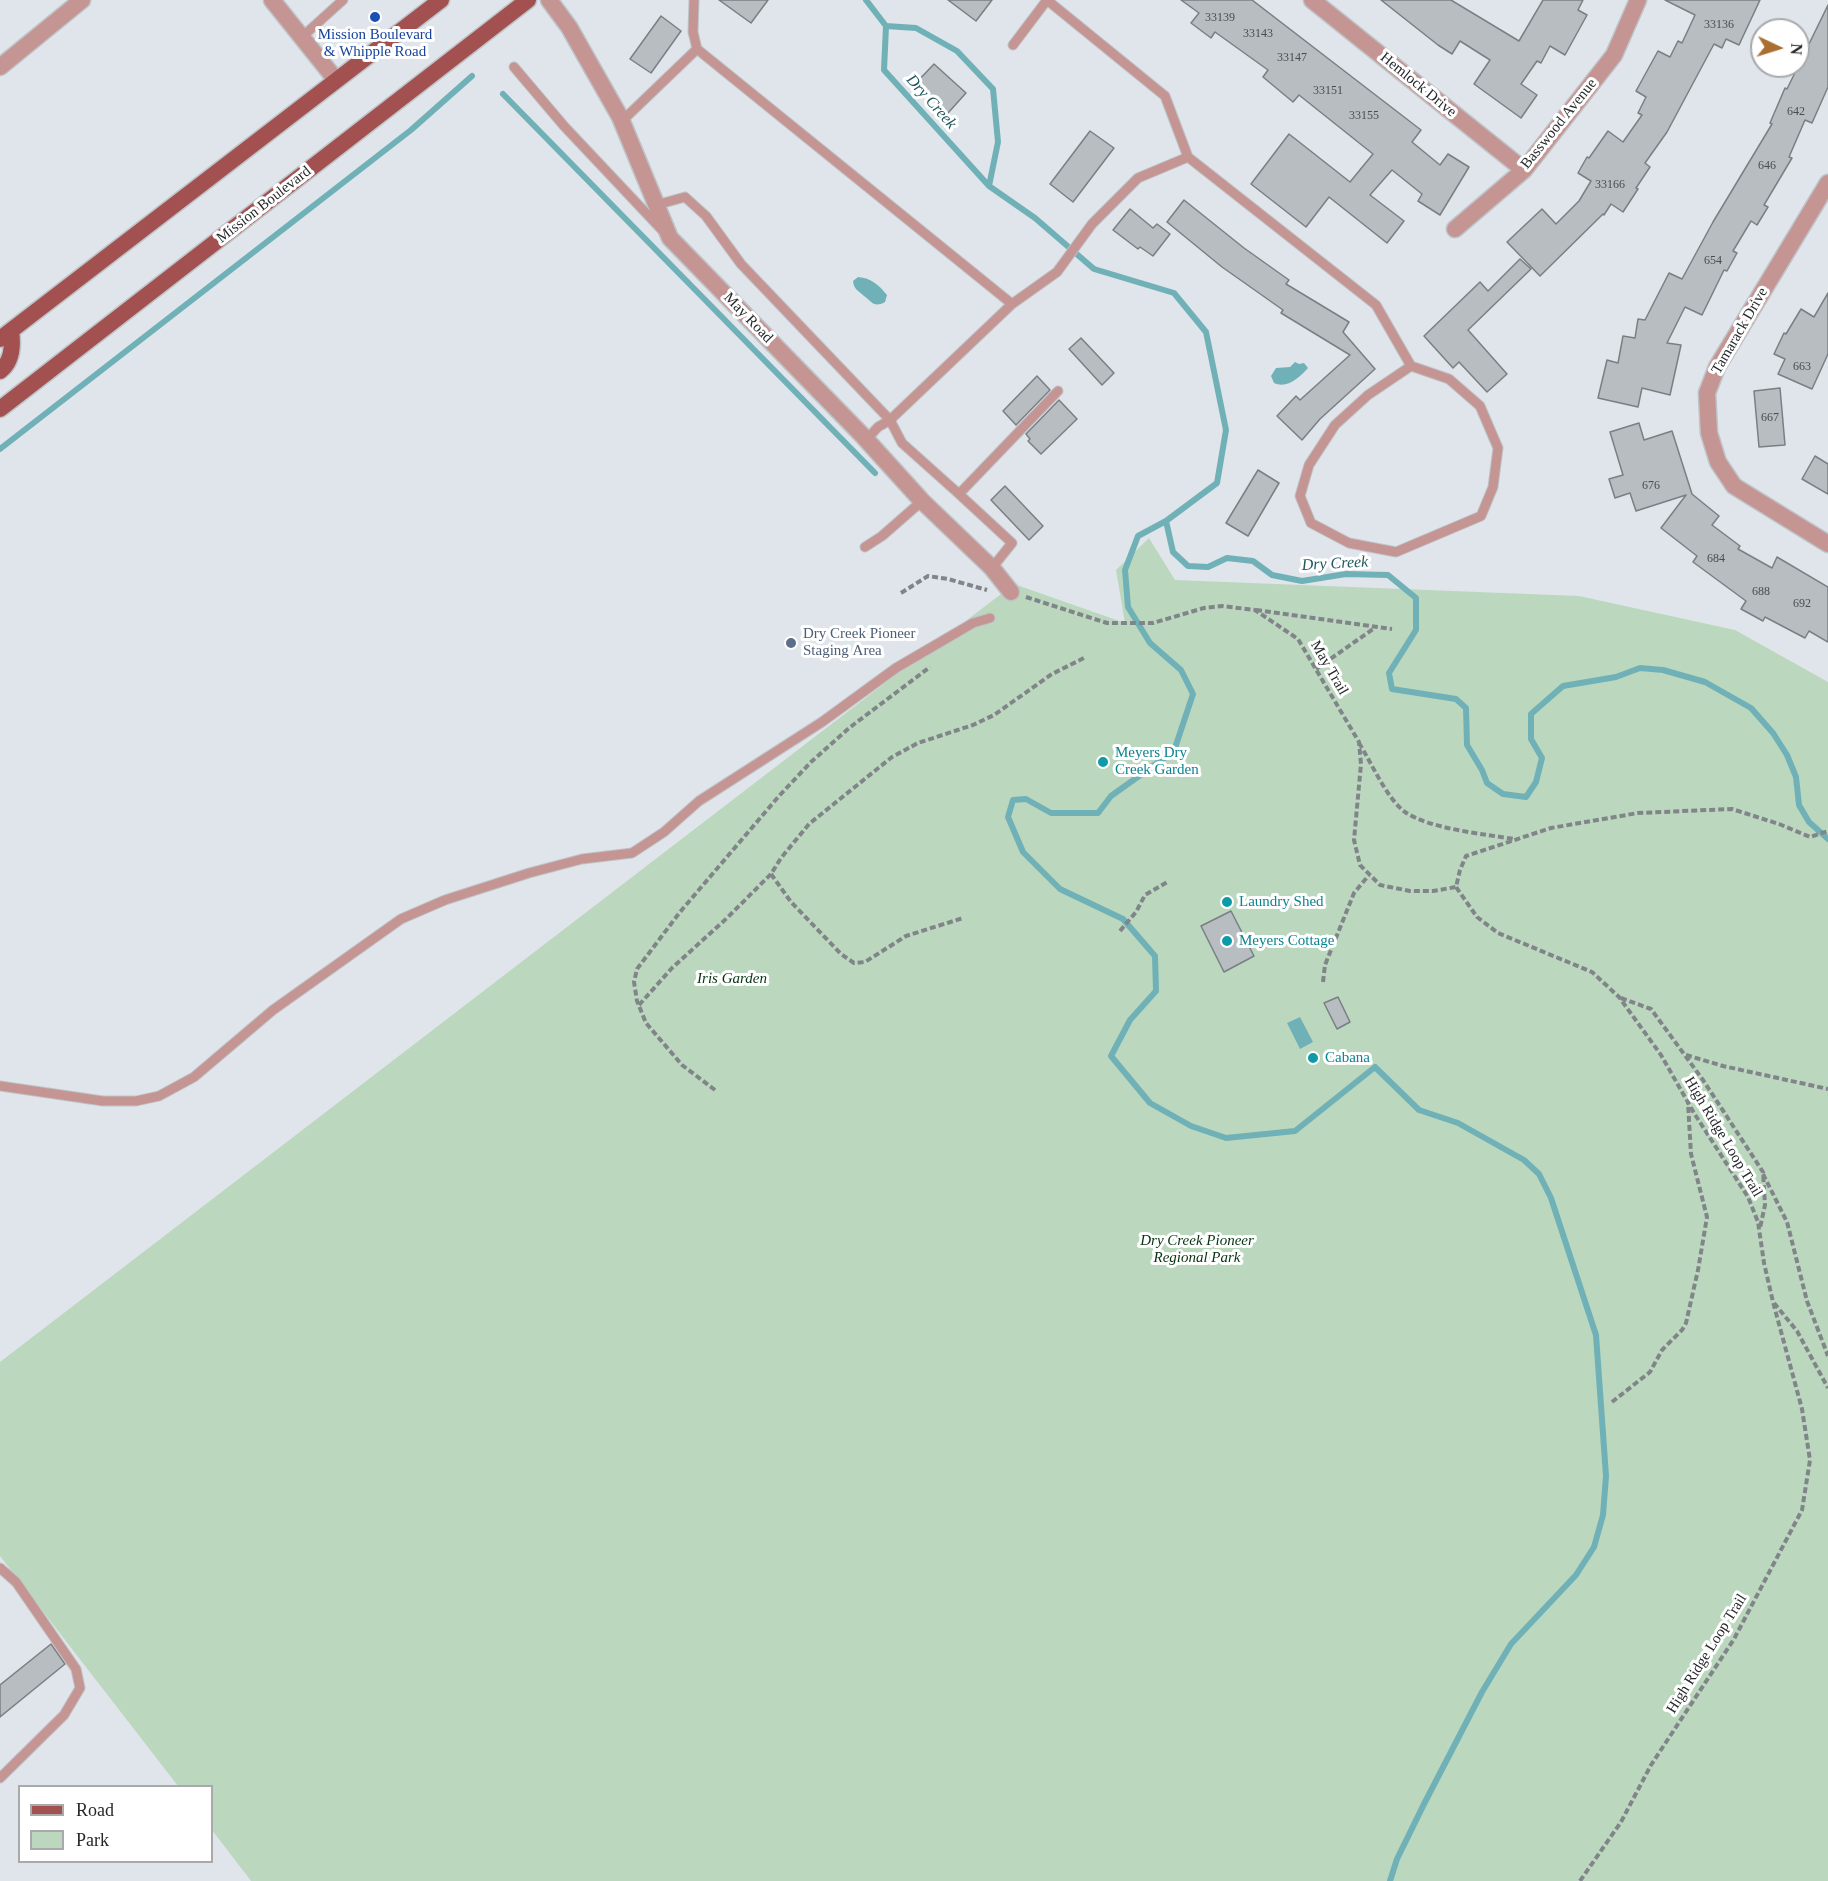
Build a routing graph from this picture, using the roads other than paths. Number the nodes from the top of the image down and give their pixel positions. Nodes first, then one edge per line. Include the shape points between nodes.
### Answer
1 (82, 0) edge
2 (272, 0) edge
3 (343, 0) edge
4 (528, 0) edge
5 (549, 0) edge
6 (694, 0) edge
7 (1047, 0) edge
8 (1312, 0) edge
9 (1638, 0) edge
10 (432, 3) edge
11 (302, 37) junction
12 (1013, 45) dead end
13 (697, 49) junction
14 (0, 66) edge
15 (514, 67) dead end
16 (336, 81) junction
17 (622, 121) junction
18 (1188, 157) junction
19 (1524, 170) junction
20 (1828, 183) edge
21 (656, 205) junction
22 (1455, 229) dead end
23 (670, 238) junction
24 (1012, 304) junction
25 (4, 333) edge
26 (1411, 366) junction
27 (0, 371) edge
28 (1058, 391) dead end
29 (0, 409) edge
30 (890, 420) junction
31 (866, 440) junction
32 (959, 494) junction
33 (922, 501) junction
34 (1828, 544) edge
35 (865, 547) dead end
36 (992, 568) junction
37 (1011, 592) road end
38 (990, 618) dead end
39 (0, 1086) edge
40 (0, 1568) edge
41 (0, 1778) edge

1 - 14 street
2 - 11 street
3 - 11 lane
4 - 29 main road, Mission Boulevard
5 - 17 street, May Road via 569,27
6 - 13 lane
7 - 12 lane
7 - 18 lane via 1165,96
8 - 19 street, Hemlock Drive
9 - 19 street, Basswood Avenue via 1614,55
10 - 16 main road
11 - 16 street
13 - 17 lane
13 - 24 lane
15 - 23 lane
16 - 25 main road
17 - 21 street, May Road
18 - 24 lane via 1138,178 1092,224 1057,272
18 - 26 lane via 1376,305
19 - 22 street, Basswood Avenue
20 - 34 street, Tamarack Drive via 1717,367 1707,393 1709,433 1718,462 1734,486
21 - 23 street, May Road
21 - 30 lane via 685,197 706,216 741,264
23 - 31 street, May Road
24 - 30 lane
25 - 27 main road via 12,344 6,367
26 - 26 lane via 1368,395 1335,425 1309,465 1300,495 1311,523 1349,543 1396,552 1481,516 1493,487 1498,448 1480,406 1449,379
28 - 32 lane
30 - 31 lane
30 - 32 lane via 902,443
31 - 33 street, May Road
32 - 36 lane via 1012,543
33 - 35 lane
33 - 36 street, May Road
36 - 37 street, May Road
38 - 39 lane via 973,623 896,668 822,722 699,801 664,832 632,853 582,859 529,873 401,919 273,1011 194,1077 159,1096 103,1101
40 - 41 lane via 16,1582 76,1669 80,1688 64,1714

